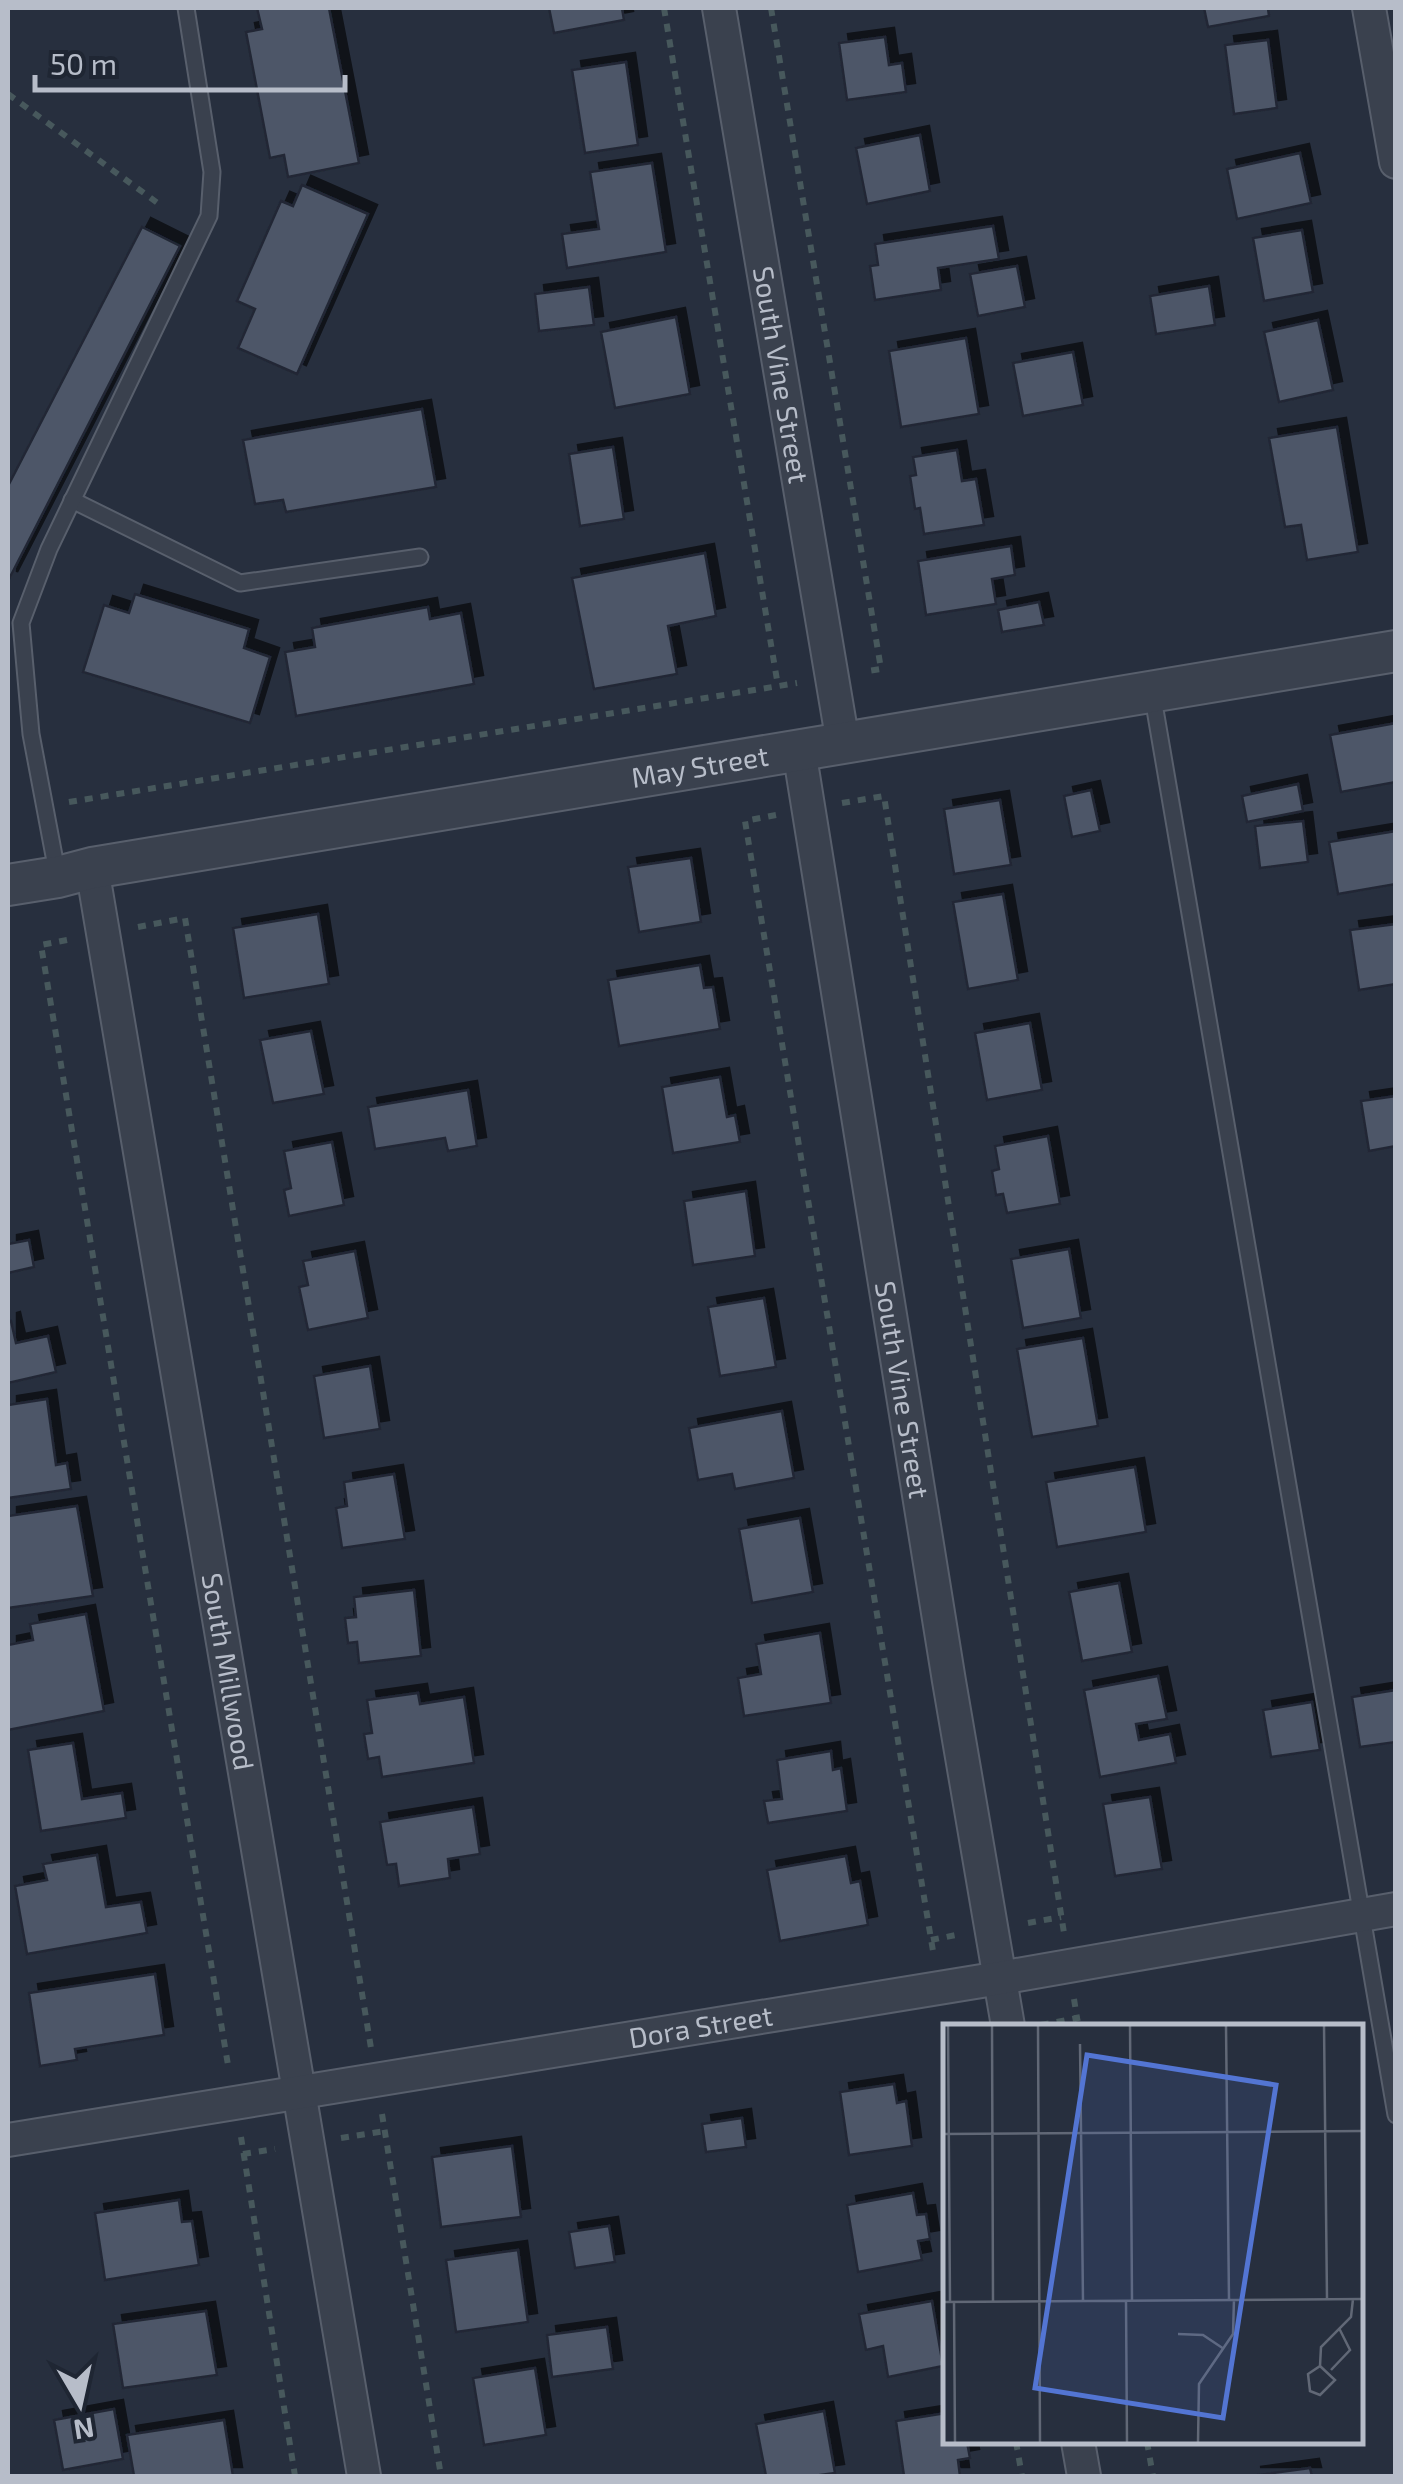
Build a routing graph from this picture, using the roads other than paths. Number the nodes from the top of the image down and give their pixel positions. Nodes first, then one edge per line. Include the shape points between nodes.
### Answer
1 (186, 8) edge
2 (719, 8) edge
3 (1369, 8) edge
4 (1396, 162) edge
5 (72, 500) junction
6 (420, 556) dead end
7 (1396, 652) edge
8 (1152, 692) junction
9 (843, 743) junction
10 (800, 750) junction
11 (75, 872) junction
12 (8, 885) edge
13 (1396, 1909) edge
14 (1361, 1915) junction
15 (1000, 1978) junction
16 (1008, 2024) edge
17 (299, 2093) junction
18 (1396, 2115) edge
19 (8, 2140) edge
20 (1078, 2444) edge
21 (364, 2476) edge
22 (1084, 2476) edge

1 - 5 lane via 212,172 210,216
2 - 9 street, South Vine Street
3 - 4 street
5 - 6 lane via 240,583
5 - 11 lane via 21,623 44,806
7 - 8 street, May Street
8 - 9 street, May Street
8 - 14 lane
9 - 10 street, May Street
10 - 11 street, May Street
10 - 15 street, South Vine Street
11 - 12 street, May Street
11 - 17 street, South Millwood via 103,934
13 - 14 street, Dora Street
14 - 15 street, Dora Street
14 - 18 lane
15 - 16 street, South Vine Street
15 - 17 street, Dora Street
17 - 19 street, Dora Street
17 - 21 street, South Millwood
20 - 22 street

